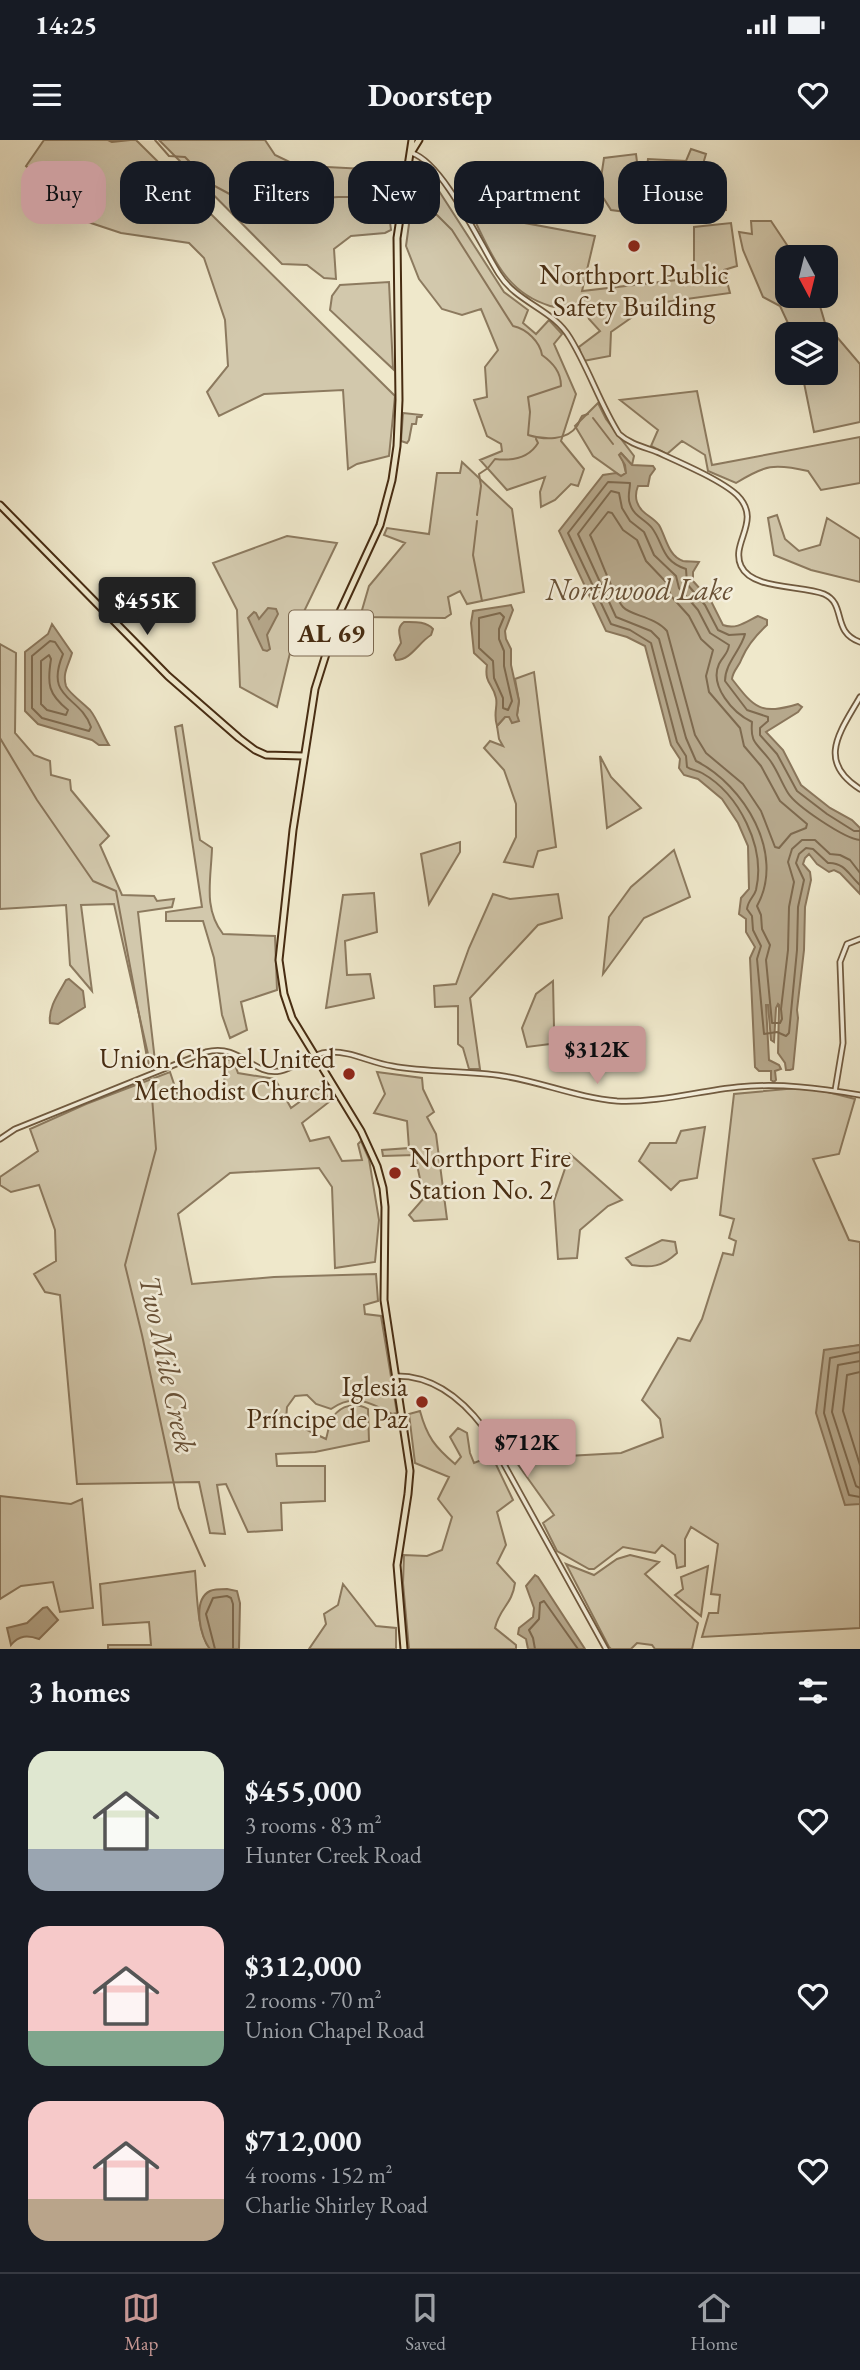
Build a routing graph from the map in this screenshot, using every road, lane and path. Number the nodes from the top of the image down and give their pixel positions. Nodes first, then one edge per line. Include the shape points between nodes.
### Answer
1 (411, 140) edge
2 (419, 140) edge
3 (411, 153) junction
4 (0, 505) edge
5 (860, 642) edge
6 (860, 697) edge
7 (303, 756) junction
8 (860, 789) edge
9 (860, 939) edge
10 (315, 1054) junction
11 (835, 1091) junction
12 (860, 1095) edge
13 (0, 1139) edge
14 (395, 1376) junction
15 (404, 1649) edge
16 (606, 1649) edge

1 - 3 main road, AL 69
2 - 3 main road, AL 69
3 - 5 street via 439,174 508,287 569,335 620,434 730,489 741,500 747,518 739,560 746,573 764,582 831,598 842,629
3 - 7 main road, AL 69 via 396,250 400,400 392,480 376,536 324,656
4 - 7 main road via 167,676 239,738 262,754
6 - 8 street via 834,748 840,770
7 - 10 main road, AL 69 via 279,960 287,1004
9 - 11 street via 844,947 840,962 843,1043
10 - 11 street via 334,1052 390,1066 501,1076 615,1100 761,1085
10 - 13 street via 271,1071 228,1051 213,1051 27,1124
10 - 14 main road, AL 69 via 361,1130 383,1188 384,1300
11 - 12 street
14 - 15 main road, AL 69 via 410,1471 397,1565
14 - 16 street via 437,1385 478,1420

